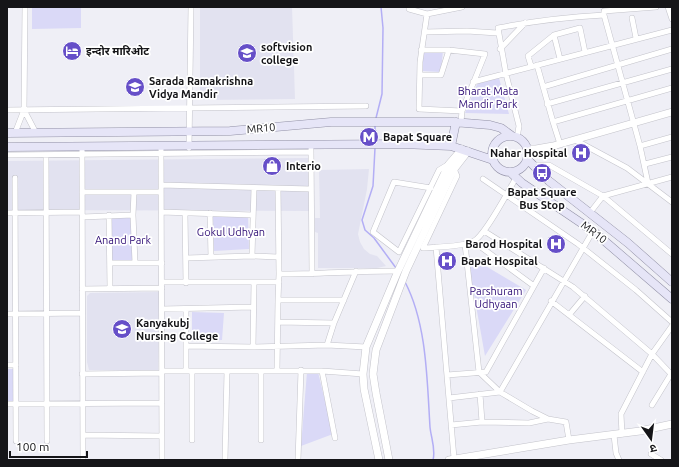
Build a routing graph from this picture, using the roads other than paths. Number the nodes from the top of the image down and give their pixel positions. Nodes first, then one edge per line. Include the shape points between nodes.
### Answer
1 (25, 7) edge
2 (191, 7) edge
3 (462, 7) edge
4 (656, 7) edge
5 (668, 7) edge
6 (409, 10) dead end
7 (427, 14) junction
8 (604, 15) junction
9 (632, 18) dead end
10 (672, 19) edge
11 (526, 22) junction
12 (672, 30) edge
13 (425, 32) junction
14 (498, 33) junction
15 (554, 35) junction
16 (636, 38) junction
17 (612, 45) junction
18 (500, 49) junction
19 (672, 49) edge
20 (421, 50) junction
21 (449, 50) junction
22 (585, 52) junction
23 (560, 60) junction
24 (618, 64) junction
25 (534, 66) junction
26 (672, 70) edge
27 (506, 74) junction
28 (420, 75) junction
29 (473, 82) junction
30 (623, 84) junction
31 (542, 86) junction
32 (672, 88) edge
33 (628, 100) junction
34 (548, 104) junction
35 (366, 106) dead end
36 (190, 108) junction
37 (7, 110) edge
38 (24, 110) junction
39 (462, 111) junction
40 (672, 112) edge
41 (458, 122) junction
42 (553, 122) junction
43 (634, 123) junction
44 (189, 132) junction
45 (11, 133) edge
46 (36, 133) junction
47 (514, 137) junction
48 (672, 137) edge
49 (575, 140) junction
50 (560, 144) junction
51 (451, 146) junction
52 (640, 146) junction
53 (7, 147) edge
54 (311, 148) junction
55 (189, 149) junction
56 (527, 149) junction
57 (82, 150) junction
58 (161, 150) junction
59 (465, 150) junction
60 (46, 154) junction
61 (7, 155) edge
62 (672, 158) edge
63 (493, 160) junction
64 (530, 162) junction
65 (645, 164) junction
66 (452, 167) junction
67 (513, 175) junction
68 (672, 177) edge
69 (15, 178) dead end
70 (482, 179) dead end
71 (648, 183) junction
72 (161, 185) junction
73 (254, 188) junction
74 (431, 188) junction
75 (278, 189) junction
76 (311, 189) junction
77 (82, 192) junction
78 (134, 192) junction
79 (162, 192) junction
80 (506, 195) junction
81 (604, 196) junction
82 (672, 202) edge
83 (161, 212) junction
84 (7, 213) edge
85 (15, 213) junction
86 (46, 213) junction
87 (185, 213) junction
88 (210, 213) junction
89 (589, 214) junction
90 (82, 215) junction
91 (109, 215) junction
92 (133, 215) junction
93 (253, 215) junction
94 (593, 230) junction
95 (484, 231) junction
96 (474, 242) junction
97 (465, 244) junction
98 (436, 247) junction
99 (583, 247) junction
100 (672, 254) edge
101 (252, 256) junction
102 (211, 257) junction
103 (278, 257) junction
104 (186, 258) junction
105 (110, 263) junction
106 (162, 263) junction
107 (135, 264) junction
108 (544, 268) junction
109 (356, 271) junction
110 (398, 271) junction
111 (279, 274) junction
112 (312, 274) junction
113 (563, 280) junction
114 (398, 281) junction
115 (162, 282) junction
116 (254, 282) junction
117 (278, 282) junction
118 (672, 282) edge
119 (186, 283) junction
120 (534, 286) junction
121 (110, 288) junction
122 (162, 288) junction
123 (82, 289) junction
124 (585, 296) junction
125 (278, 300) junction
126 (344, 300) junction
127 (672, 300) edge
128 (551, 301) junction
129 (253, 308) junction
130 (162, 309) junction
131 (186, 309) junction
132 (47, 313) junction
133 (82, 313) junction
134 (7, 314) edge
135 (16, 314) junction
136 (569, 315) junction
137 (278, 322) junction
138 (672, 322) edge
139 (334, 323) junction
140 (672, 326) edge
141 (327, 344) junction
142 (186, 346) junction
143 (277, 346) junction
144 (253, 347) junction
145 (366, 347) junction
146 (652, 354) junction
147 (7, 365) edge
148 (16, 365) junction
149 (277, 370) junction
150 (301, 370) junction
151 (322, 370) junction
152 (189, 371) junction
153 (227, 371) junction
154 (262, 371) junction
155 (162, 372) junction
156 (479, 372) junction
157 (643, 372) junction
158 (82, 374) junction
159 (363, 374) junction
160 (672, 374) edge
161 (447, 375) junction
162 (500, 392) junction
163 (480, 394) junction
164 (449, 398) junction
165 (82, 403) junction
166 (162, 403) junction
167 (7, 404) edge
168 (16, 404) junction
169 (47, 404) junction
170 (652, 405) dead end
171 (548, 419) junction
172 (482, 422) junction
173 (672, 424) edge
174 (450, 425) junction
175 (614, 434) junction
176 (622, 434) junction
177 (83, 435) junction
178 (162, 436) junction
179 (335, 438) dead end
180 (192, 440) dead end
181 (261, 440) dead end
182 (569, 440) junction
183 (16, 441) dead end
184 (47, 441) dead end
185 (651, 454) dead end
186 (451, 459) edge
187 (83, 460) edge
188 (162, 460) edge
189 (225, 460) edge
190 (298, 460) edge
191 (379, 460) edge
192 (389, 460) edge
193 (619, 460) edge
194 (661, 460) edge

1 - 38 street
2 - 36 street
3 - 7 street
4 - 8 street via 604,11
5 - 10 street
6 - 7 street
7 - 13 street
8 - 11 street
8 - 17 street
9 - 16 street
11 - 14 street via 498,28
11 - 18 street
12 - 16 street
13 - 14 street
13 - 20 street
14 - 18 street
15 - 22 street via 580,28
15 - 23 street
15 - 25 street via 528,56
16 - 17 street
17 - 22 street
17 - 24 street
18 - 27 street
19 - 24 street
20 - 21 street
20 - 28 street
21 - 28 street via 441,75
21 - 29 street via 485,54
22 - 23 street
23 - 25 street
24 - 30 street
24 - 31 street
25 - 27 street
25 - 31 street
26 - 30 street
27 - 29 street
27 - 47 street via 519,126
28 - 39 street via 419,109
29 - 39 street
30 - 33 street
30 - 34 street
31 - 34 street
32 - 33 street
33 - 42 street
33 - 43 street
34 - 42 street
35 - 36 street
36 - 38 street
36 - 44 street
37 - 38 street
38 - 45 street
38 - 46 street
39 - 41 street
40 - 43 main road
41 - 44 main road, MR10 via 331,122
41 - 47 main road, MR10 via 490,125 501,128
41 - 51 main road
42 - 50 street
43 - 49 main road
43 - 52 street
44 - 46 main road, MR10
44 - 55 street
45 - 46 main road, MR10
47 - 56 main road via 521,140
47 - 63 main road via 502,138 494,145
48 - 52 street
49 - 50 main road
49 - 71 street via 627,168
50 - 56 main road
51 - 54 main road, MR10 via 371,144
51 - 59 main road, MR10
52 - 65 street
53 - 57 main road, MR10
54 - 55 main road, MR10
54 - 76 street
55 - 58 main road, MR10
56 - 64 main road
57 - 58 main road, MR10
57 - 60 street
57 - 77 street
58 - 72 street
59 - 63 main road, MR10
59 - 66 main road
60 - 61 street
60 - 86 street
62 - 65 street
63 - 67 main road via 500,169
64 - 67 main road via 514,171
64 - 81 street via 549,165
64 - 89 main road, MR10
65 - 71 street
66 - 74 street via 439,170
66 - 98 street via 457,176 422,248
66 - 110 main road
66 - 114 main road via 406,271
67 - 80 street
67 - 94 main road, MR10
68 - 71 street
69 - 85 street
70 - 80 street
71 - 81 street
71 - 82 street
72 - 73 street
72 - 79 street
73 - 75 street
73 - 93 street
74 - 74 street via 399,252 373,232 394,182
75 - 76 street
75 - 103 street
76 - 112 street
77 - 78 street
77 - 90 street
78 - 79 street
78 - 92 street
79 - 83 street
80 - 95 street
80 - 99 street
81 - 89 street
81 - 100 street
83 - 87 street
83 - 106 street
84 - 85 street
85 - 86 street
85 - 135 street
86 - 90 street
86 - 132 street
87 - 88 street
87 - 104 street
88 - 93 street
88 - 102 street
89 - 118 main road, MR10 via 628,243
90 - 91 street
90 - 123 street
91 - 92 street
91 - 105 street
92 - 107 street
93 - 101 street
94 - 99 street
94 - 127 main road, MR10
95 - 96 street
95 - 108 street
96 - 97 street
96 - 120 street
97 - 98 street
97 - 156 street
98 - 161 street
99 - 113 street
99 - 138 street
101 - 102 street
101 - 103 street
102 - 104 street
103 - 111 street
104 - 119 street
105 - 107 street
105 - 121 street
106 - 107 street
106 - 115 street
108 - 113 street
108 - 120 street
109 - 110 street
109 - 112 street
109 - 126 street
110 - 114 main road
111 - 112 street
111 - 117 street
113 - 124 street
113 - 128 street
114 - 145 main road
114 - 192 main road via 376,350 373,374
115 - 119 street
115 - 122 street
116 - 117 street
116 - 119 street
116 - 129 street
117 - 125 street
120 - 156 street via 486,372
121 - 122 street
121 - 123 street
122 - 130 street
123 - 133 street
124 - 136 street
124 - 146 street
125 - 126 street
125 - 137 street
126 - 139 street
128 - 136 street
128 - 162 street
129 - 131 street
129 - 144 street
130 - 131 street
130 - 155 street
131 - 142 street
132 - 133 street
132 - 135 street
132 - 169 street
133 - 158 street
134 - 135 street
135 - 148 street
136 - 157 street
137 - 139 street
137 - 143 street
139 - 141 street
140 - 146 street
141 - 143 street
141 - 145 street
142 - 144 street
142 - 152 street
143 - 144 street
143 - 149 street
145 - 159 main road
146 - 157 street
146 - 160 street
147 - 148 street
148 - 168 street
149 - 150 street
149 - 154 street
150 - 151 street
150 - 190 street
151 - 159 street
151 - 179 street
152 - 153 street
152 - 155 street
152 - 180 street
153 - 154 street
153 - 189 street
154 - 181 street
155 - 158 street
155 - 166 street
156 - 161 street
156 - 162 street
157 - 176 street via 621,414
158 - 165 street
159 - 191 main road
160 - 170 street
161 - 164 street
162 - 163 street
162 - 171 street
163 - 164 street
163 - 172 street
164 - 174 street
165 - 166 street
165 - 169 street
165 - 177 street
166 - 178 street
167 - 168 street
168 - 169 street
168 - 183 street
169 - 184 street
171 - 172 street via 529,423
171 - 182 street via 566,422
172 - 174 street
173 - 176 main road
174 - 186 street
175 - 176 main road
175 - 182 main road
175 - 193 street
177 - 178 street
177 - 187 street
178 - 188 street
182 - 186 main road
185 - 194 street

